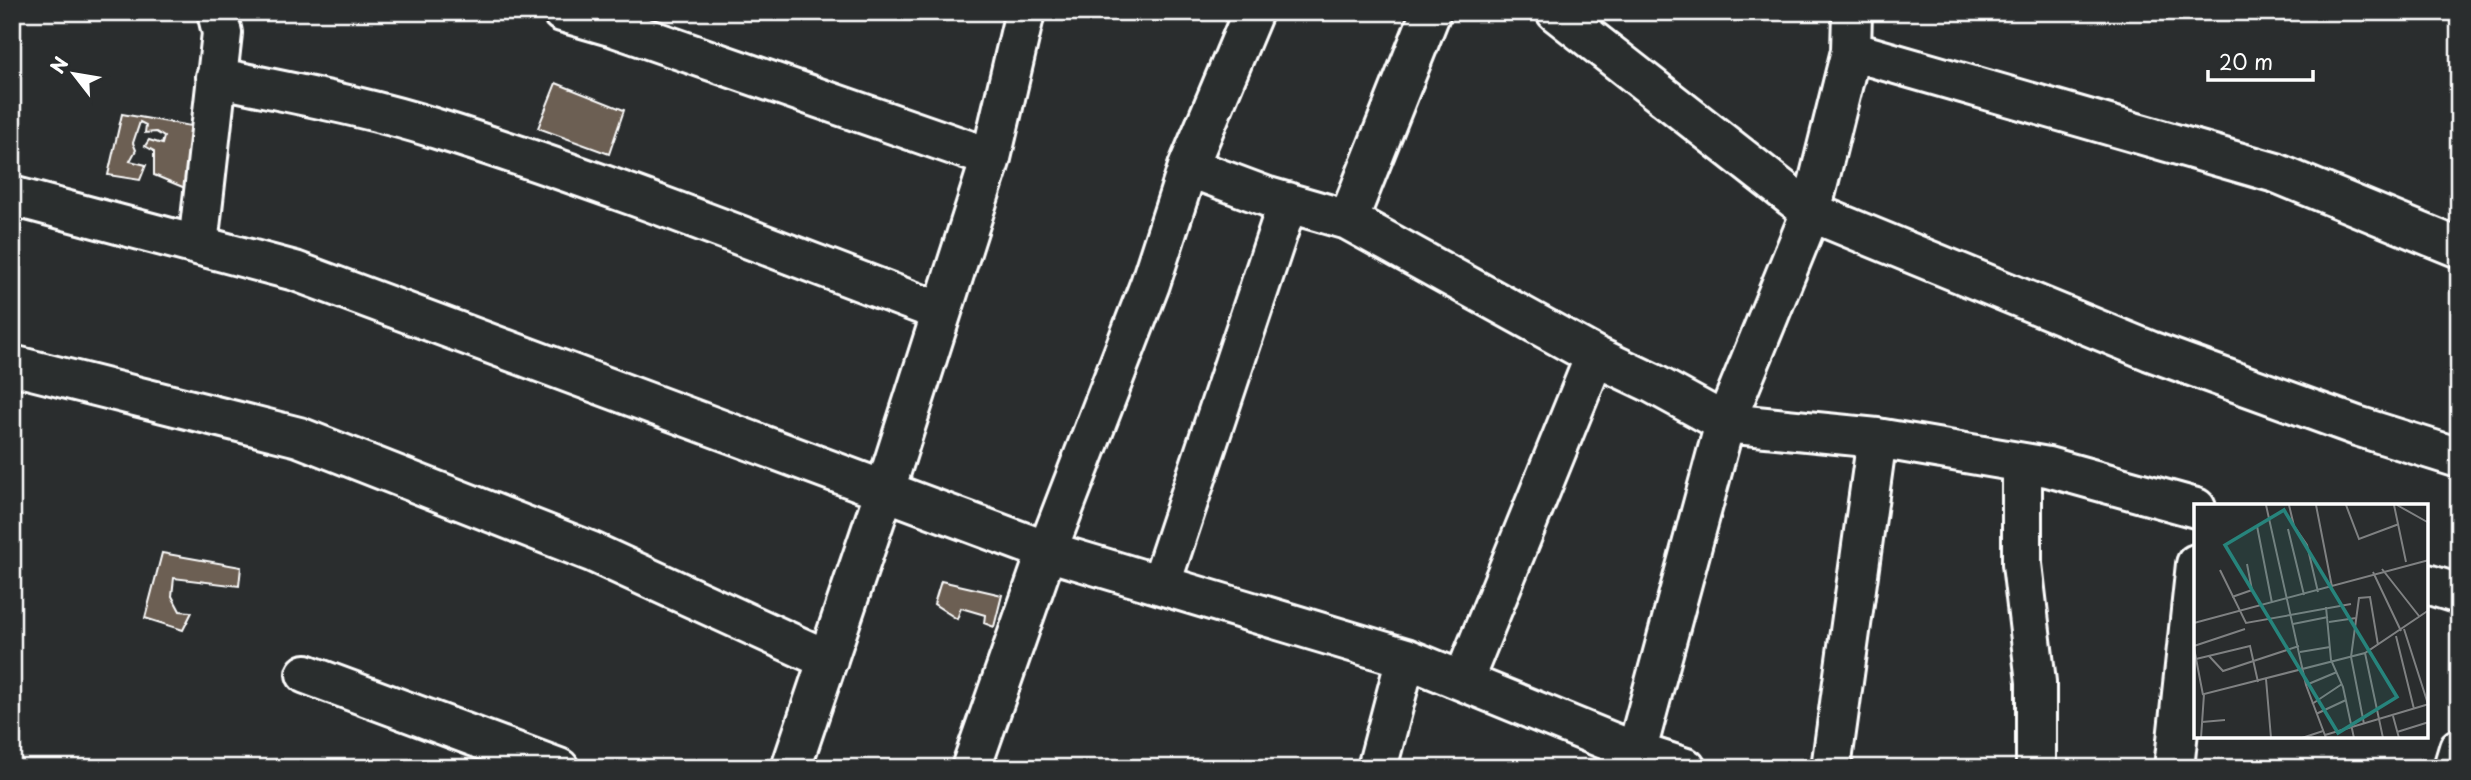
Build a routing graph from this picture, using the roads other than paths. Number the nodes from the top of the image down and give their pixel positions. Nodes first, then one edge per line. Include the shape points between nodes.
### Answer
1 (217, 12) edge
2 (562, 12) edge
3 (1025, 12) edge
4 (1253, 12) edge
5 (1431, 12) edge
6 (1556, 12) edge
7 (1852, 12) edge
8 (1851, 51) junction
9 (216, 77) junction
10 (991, 158) junction
11 (1188, 167) junction
12 (12, 196) edge
13 (1288, 202) junction
14 (1811, 212) junction
15 (1348, 220) junction
16 (198, 245) junction
17 (2459, 248) edge
18 (940, 312) junction
19 (1595, 356) junction
20 (12, 365) edge
21 (1725, 424) junction
22 (1877, 438) junction
23 (2459, 458) edge
24 (2022, 463) junction
25 (885, 490) junction
26 (2194, 507) edge
27 (1047, 551) junction
28 (1161, 583) junction
29 (2194, 583) edge
30 (2429, 585) edge
31 (2459, 594) edge
32 (1406, 658) junction
33 (828, 660) junction
34 (306, 674) dead end
35 (1463, 681) junction
36 (2459, 748) edge
37 (1634, 760) edge
38 (559, 768) edge
39 (791, 768) edge
40 (971, 768) edge
41 (1377, 768) edge
42 (1686, 768) edge
43 (1831, 768) edge
44 (2036, 768) edge
45 (2174, 768) edge
46 (2453, 768) edge

1 - 9 street via 222,33
2 - 10 street
3 - 10 street
4 - 11 street
5 - 15 street
6 - 14 street
7 - 8 street
8 - 14 street
8 - 17 street via 2276,173
9 - 16 street
9 - 18 street via 436,128 610,187
10 - 18 street
11 - 13 street
11 - 27 street via 1150,284
12 - 16 street
13 - 15 street
13 - 28 street
14 - 21 street
14 - 23 street via 2150,351
15 - 19 street
16 - 25 street via 295,271
18 - 25 street
19 - 21 street
19 - 35 street
20 - 33 street via 299,437 592,552
21 - 22 street
21 - 37 street
22 - 24 street
22 - 43 street
24 - 26 street
24 - 44 street via 2022,564 2036,682
25 - 27 street
25 - 33 street
27 - 28 street
27 - 40 street
28 - 32 street
29 - 45 street
30 - 31 street
32 - 35 street
32 - 41 street
33 - 39 street
34 - 38 street
35 - 37 street
36 - 46 street
37 - 42 street

